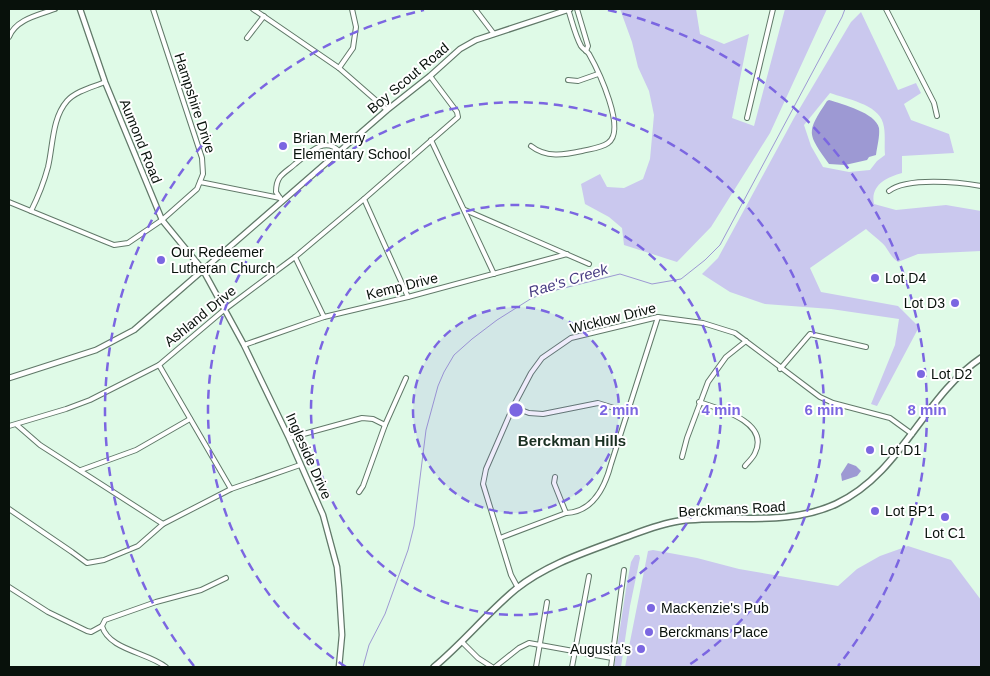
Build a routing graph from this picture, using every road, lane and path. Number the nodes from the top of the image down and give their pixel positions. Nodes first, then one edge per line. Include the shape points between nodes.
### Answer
1 (55, 9) edge
2 (80, 9) edge
3 (153, 9) edge
4 (253, 9) edge
5 (352, 9) edge
6 (478, 9) edge
7 (569, 9) edge
8 (576, 9) edge
9 (773, 9) edge
10 (886, 9) edge
11 (264, 16) junction
12 (494, 34) junction
13 (9, 37) edge
14 (246, 38) dead end
15 (586, 51) junction
16 (339, 68) junction
17 (598, 74) junction
18 (430, 76) junction
19 (568, 80) dead end
20 (105, 82) junction
21 (387, 110) junction
22 (937, 116) dead end
23 (747, 118) dead end
24 (431, 140) junction
25 (531, 146) dead end
26 (340, 151) junction
27 (200, 182) junction
28 (981, 186) edge
29 (889, 191) dead end
30 (281, 199) junction
31 (364, 199) junction
32 (9, 202) edge
33 (464, 210) junction
34 (31, 211) junction
35 (162, 220) junction
36 (567, 254) junction
37 (295, 257) junction
38 (590, 264) dead end
39 (203, 270) junction
40 (494, 274) junction
41 (408, 297) junction
42 (224, 310) junction
43 (658, 316) junction
44 (324, 317) junction
45 (746, 342) junction
46 (244, 345) junction
47 (866, 347) dead end
48 (981, 358) edge
49 (159, 365) junction
50 (780, 369) junction
51 (9, 378) edge
52 (406, 378) dead end
53 (699, 402) junction
54 (513, 407) junction
55 (627, 412) junction
56 (190, 419) junction
57 (17, 425) junction
58 (385, 425) junction
59 (9, 426) edge
60 (912, 434) junction
61 (289, 438) junction
62 (682, 457) dead end
63 (300, 465) junction
64 (745, 466) dead end
65 (81, 470) junction
66 (556, 476) dead end
67 (231, 489) junction
68 (359, 492) dead end
69 (9, 509) edge
70 (566, 513) junction
71 (163, 524) junction
72 (500, 538) junction
73 (624, 570) dead end
74 (589, 576) dead end
75 (226, 578) dead end
76 (9, 587) edge
77 (518, 588) junction
78 (547, 602) dead end
79 (102, 626) junction
80 (462, 642) junction
81 (540, 644) junction
82 (575, 652) junction
83 (612, 658) junction
84 (166, 667) edge
85 (339, 667) edge
86 (434, 667) edge
87 (494, 667) edge
88 (536, 667) edge
89 (572, 667) edge
90 (611, 667) edge

1 - 13 street via 22,21
2 - 20 street, Aumond Road
3 - 27 street, Hampshire Drive via 202,158
4 - 11 street
5 - 16 street via 356,27 352,48
6 - 12 street
7 - 12 street, Boy Scout Road
7 - 15 street
8 - 15 street via 588,46
9 - 23 street
10 - 22 street via 934,103
11 - 14 street
11 - 16 street
12 - 18 street, Boy Scout Road via 460,49
15 - 17 street
16 - 21 street
17 - 19 street via 578,81
17 - 25 street via 613,116 615,131 609,143 562,156 537,151
18 - 21 street, Boy Scout Road
18 - 24 street, Ashland Drive via 458,117
20 - 34 street via 72,96 58,114 47,168
20 - 35 street, Aumond Road
21 - 26 street, Boy Scout Road
24 - 31 street, Ashland Drive
24 - 33 street
26 - 30 street, Boy Scout Road
26 - 30 street via 328,145 312,150 279,178 276,189
27 - 30 street
27 - 35 street via 197,189
28 - 29 street via 941,181 895,186
30 - 39 street, Boy Scout Road
31 - 37 street, Ashland Drive
31 - 41 street
32 - 34 street
33 - 36 street
33 - 40 street
34 - 35 street via 114,244 128,242
35 - 39 street, Aumond Road
36 - 38 street
36 - 40 street, Kemp Drive
37 - 42 street, Ashland Drive
37 - 44 street
39 - 42 street, Ingleside Drive
39 - 51 street, Boy Scout Road via 128,333 96,350
40 - 41 street, Kemp Drive
41 - 44 street, Kemp Drive
42 - 46 street, Ingleside Drive
42 - 49 street, Ashland Drive
43 - 45 street, Wicklow Drive via 722,328
43 - 54 street, Wicklow Drive via 571,338 542,358
43 - 55 street
44 - 46 street, Kemp Drive
45 - 50 street, Wicklow Drive
45 - 53 street via 716,369
46 - 61 street, Ingleside Drive
47 - 50 street via 810,334
48 - 60 main road, Berckmans Road via 949,386
49 - 56 street
49 - 57 street, Ashland Drive via 90,400
50 - 60 street, Wicklow Drive via 820,397 890,418
52 - 58 street
53 - 62 street
53 - 64 street via 752,425 757,444 755,453
54 - 55 street via 543,414 598,403
54 - 72 street, Wicklow Drive via 486,469 483,484
55 - 70 street via 607,480 600,492 593,502
56 - 65 street via 136,450
56 - 67 street
57 - 59 street, Ashland Drive
57 - 65 street via 40,445
58 - 61 street via 362,418
58 - 68 street
60 - 77 main road, Berckmans Road via 869,483 848,498 819,511 767,520 699,520 664,524 565,560
61 - 63 street, Ingleside Drive
63 - 67 street
63 - 85 street, Ingleside Drive via 323,515 337,567 342,620
65 - 71 street
66 - 70 street via 554,483
67 - 71 street
69 - 71 street via 87,564 138,546
70 - 72 street
72 - 77 street, Wicklow Drive
73 - 83 street
74 - 82 street
75 - 79 street via 201,590 105,620
76 - 79 street via 48,612 87,631
77 - 80 main road, Berckmans Road
78 - 81 street
79 - 84 street via 110,640
80 - 86 main road, Berckmans Road
80 - 87 street via 478,658
81 - 82 street
81 - 87 street via 529,643 519,648
81 - 88 street
82 - 83 street
82 - 89 street
83 - 90 street

